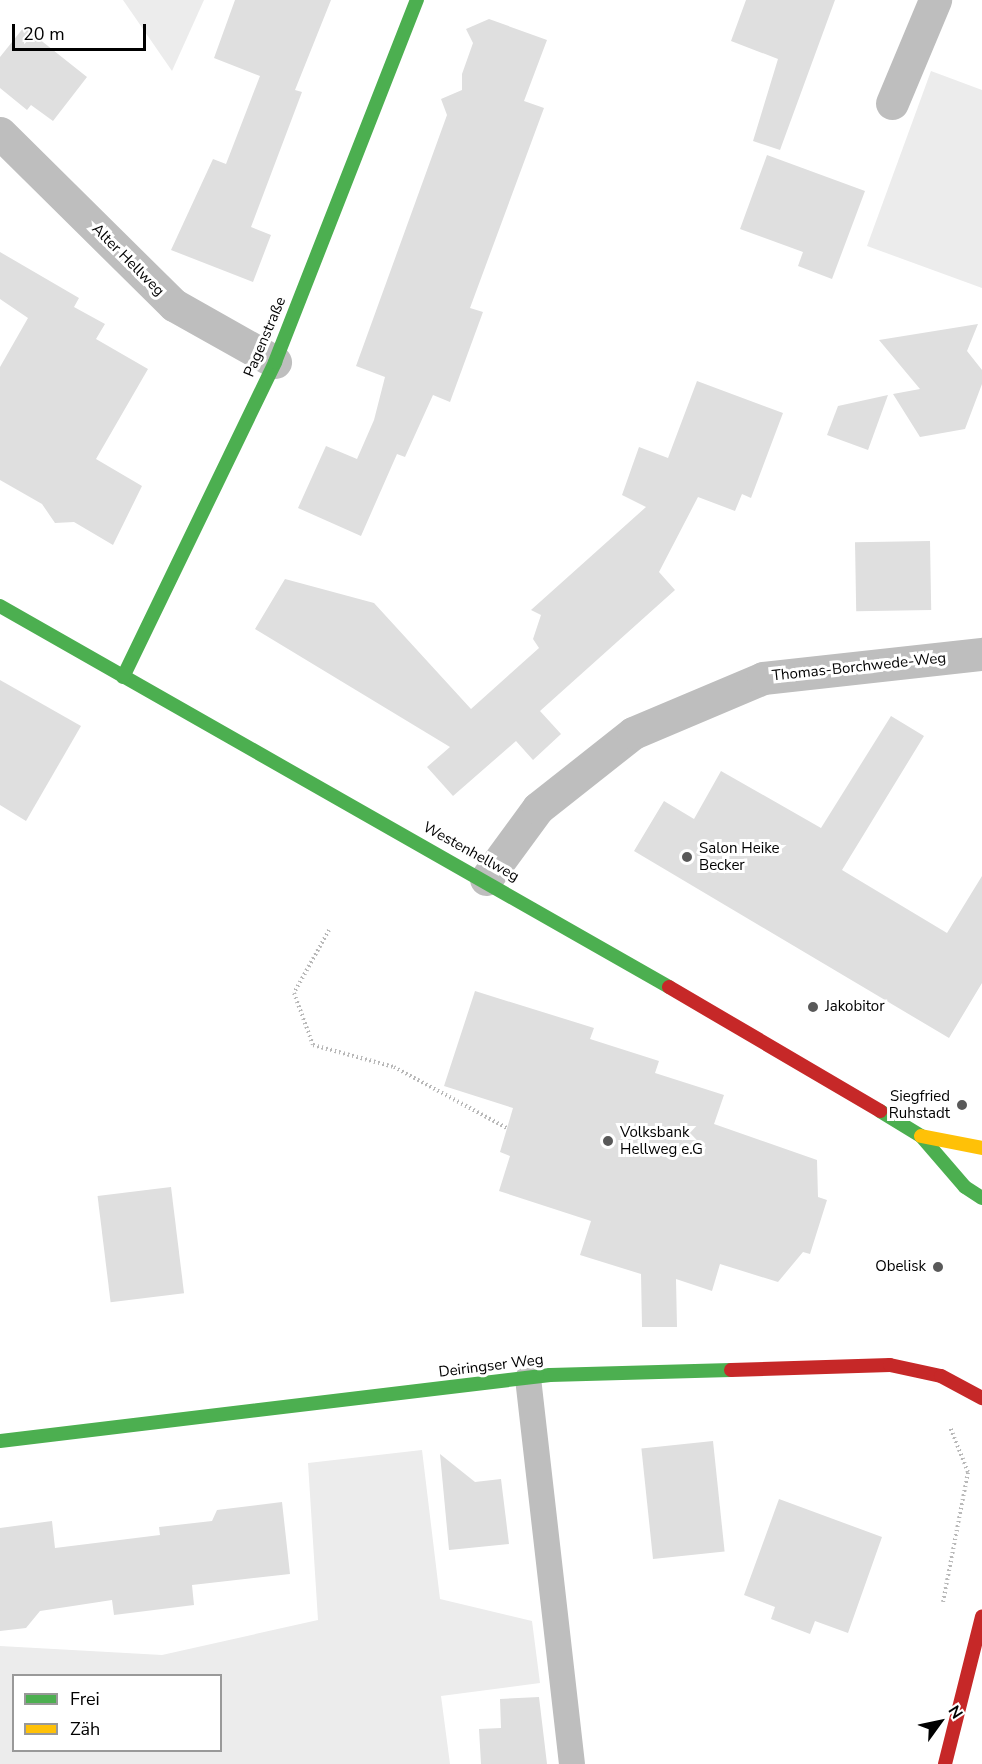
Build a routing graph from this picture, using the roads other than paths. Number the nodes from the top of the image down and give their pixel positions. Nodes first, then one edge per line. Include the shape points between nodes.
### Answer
1 (417, 0) edge
2 (935, 0) edge
3 (892, 103) dead end
4 (0, 133) edge
5 (274, 362) junction
6 (0, 606) edge
7 (982, 654) edge
8 (123, 676) junction
9 (486, 879) junction
10 (921, 1136) junction
11 (982, 1148) edge
12 (982, 1198) edge
13 (528, 1378) junction
14 (982, 1398) edge
15 (0, 1441) edge
16 (982, 1617) edge
17 (572, 1764) edge
18 (945, 1764) edge

1 - 5 street, Pagenstraße
2 - 3 street
4 - 5 street, Alter Hellweg via 174,305
5 - 8 street, Pagenstraße
6 - 8 street, Westenhellweg
7 - 9 street, Thomas-Borchwede-Weg via 763,678 633,733 538,808
8 - 9 street, Westenhellweg
9 - 10 street, Westenhellweg
10 - 11 street, Westenhellweg
10 - 12 street, Westenhellweg via 965,1187
13 - 14 street, Deiringser Weg via 890,1365 962,1386
13 - 15 street, Deiringser Weg
13 - 17 lane
16 - 18 street

